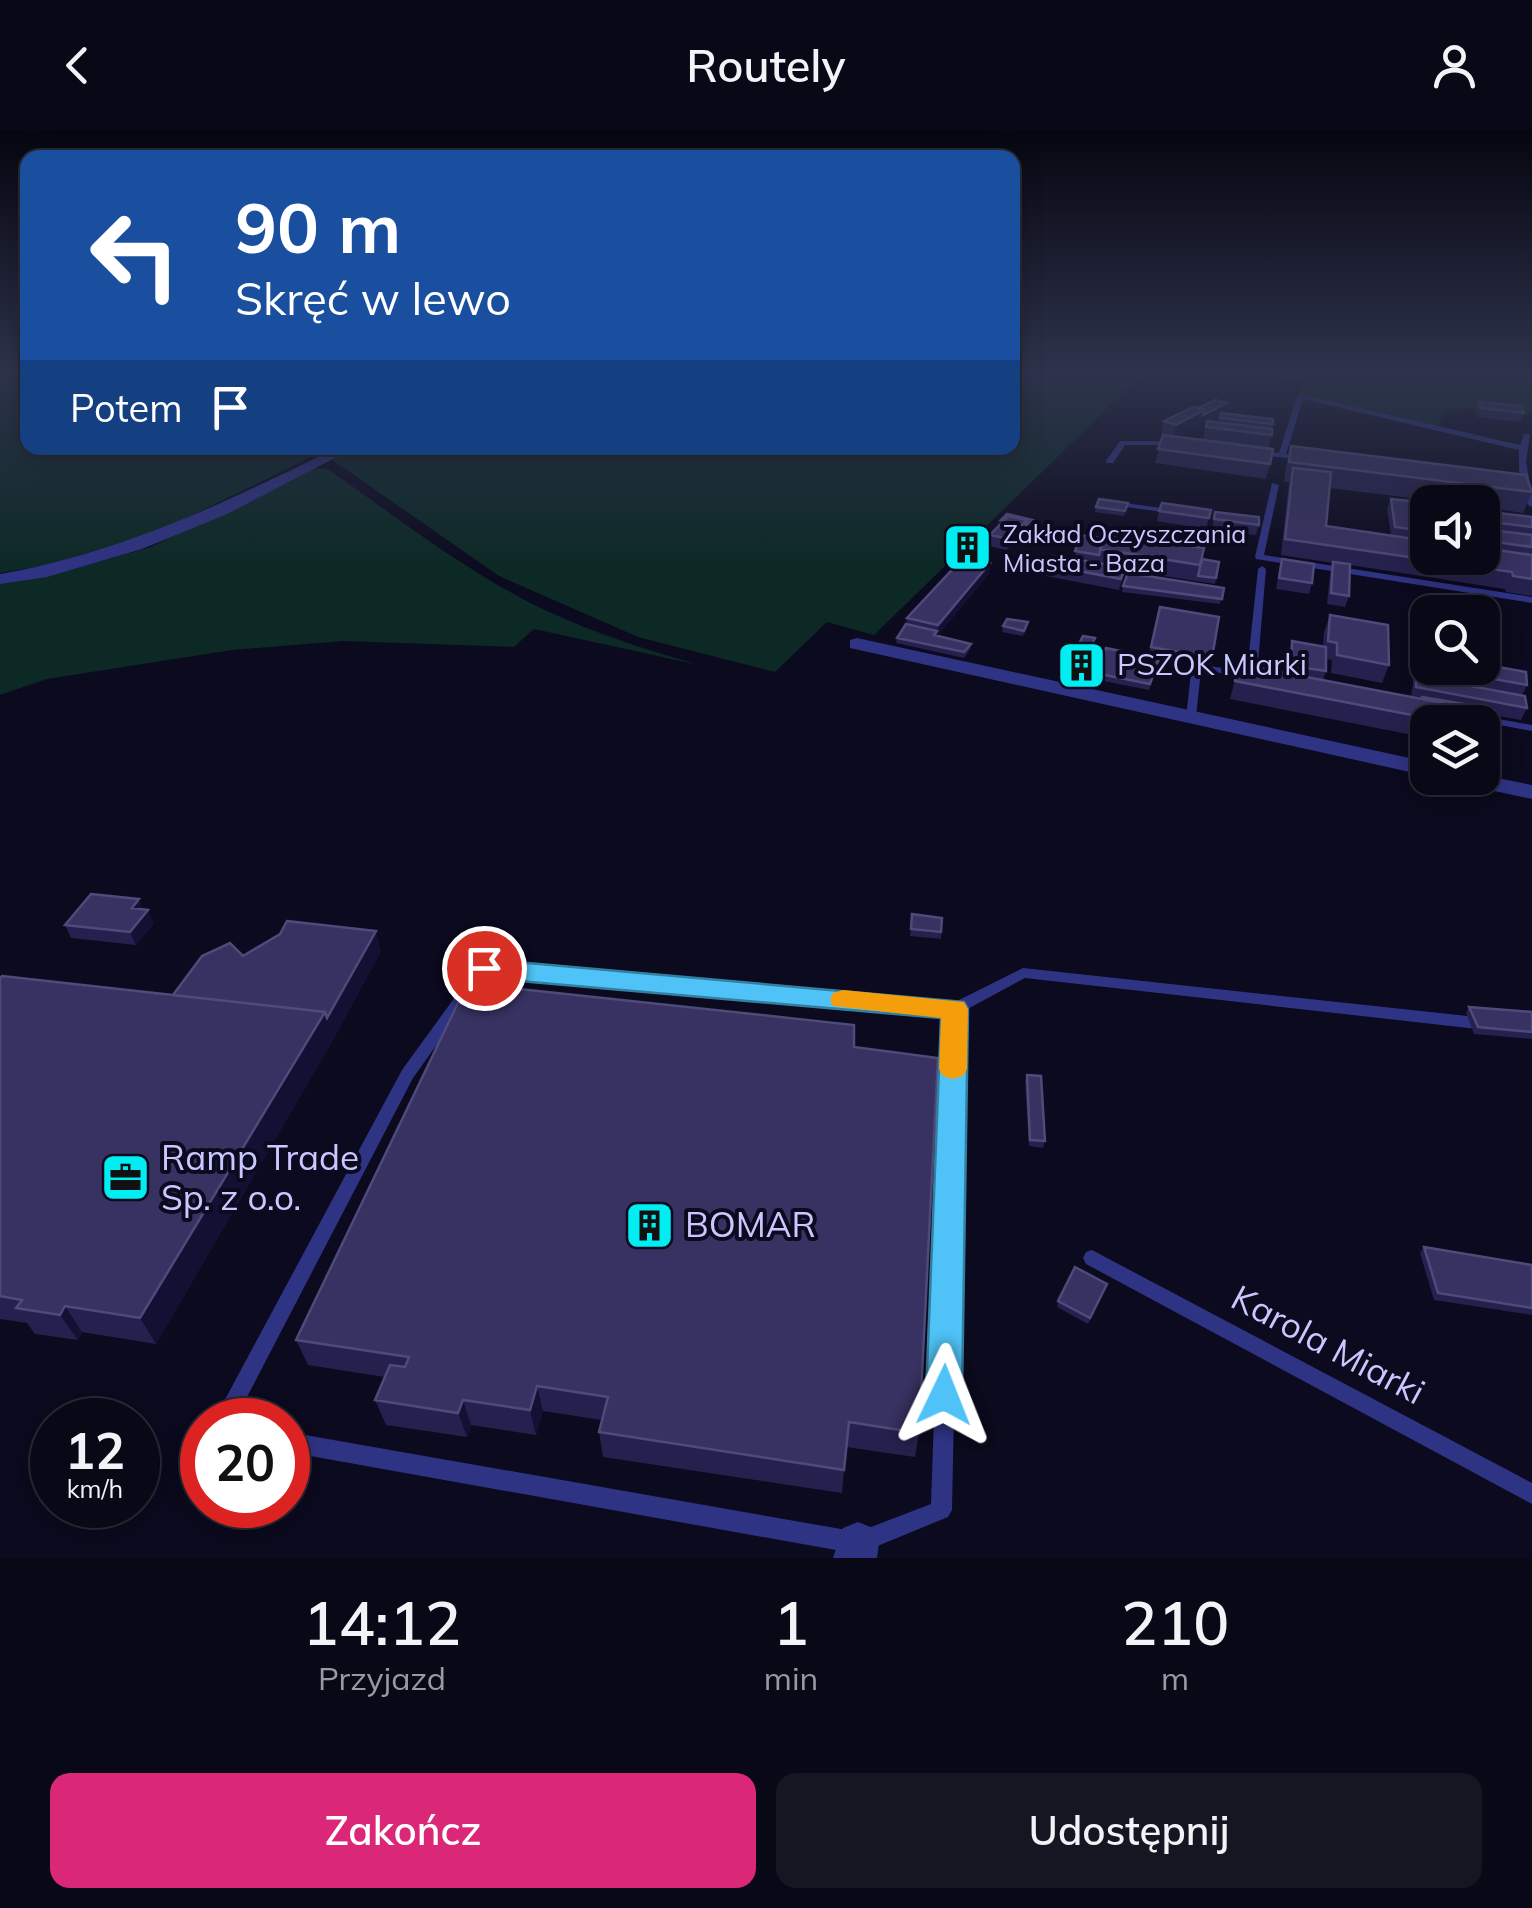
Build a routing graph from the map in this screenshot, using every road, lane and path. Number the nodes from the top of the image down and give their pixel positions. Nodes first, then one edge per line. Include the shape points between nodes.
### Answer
1 (1530, 436) edge
2 (1288, 437) edge
3 (1474, 437) edge
4 (1186, 444) edge
5 (1522, 448) junction
6 (1244, 451) edge
7 (332, 455) edge
8 (1282, 456) junction
9 (1319, 460) edge
10 (1110, 462) dead end
11 (1504, 482) edge
12 (1523, 484) junction
13 (1276, 485) dead end
14 (1113, 503) edge
15 (1532, 505) edge
16 (1190, 514) edge
17 (1248, 522) edge
18 (1267, 525) junction
19 (1262, 569) dead end
20 (0, 580) edge
21 (1532, 600) edge
22 (857, 644) dead end
23 (1252, 675) junction
24 (1269, 678) edge
25 (1191, 717) junction
26 (1500, 722) edge
27 (1532, 728) edge
28 (1410, 765) edge
29 (1500, 785) edge
30 (1532, 792) edge
31 (955, 1009) junction
32 (1512, 1027) edge
33 (1092, 1258) dead end
34 (236, 1398) edge
35 (310, 1446) edge
36 (1532, 1494) edge
37 (857, 1551) edge

1 - 5 lane
2 - 8 lane
3 - 5 lane
4 - 10 lane via 1123,444
5 - 12 lane
6 - 8 lane
7 - 20 street via 148,544
8 - 9 lane
11 - 12 lane
12 - 15 lane
13 - 18 lane
14 - 16 lane
17 - 18 lane
18 - 21 lane via 1259,558
19 - 23 lane
22 - 25 street
23 - 24 lane
23 - 25 lane via 1196,666
25 - 28 street
26 - 27 lane
29 - 30 street
31 - 32 lane via 1023,973
31 - 34 lane via 484,968 407,1074
31 - 37 lane via 941,1510
33 - 36 lane, Karola Miarki
35 - 37 lane

